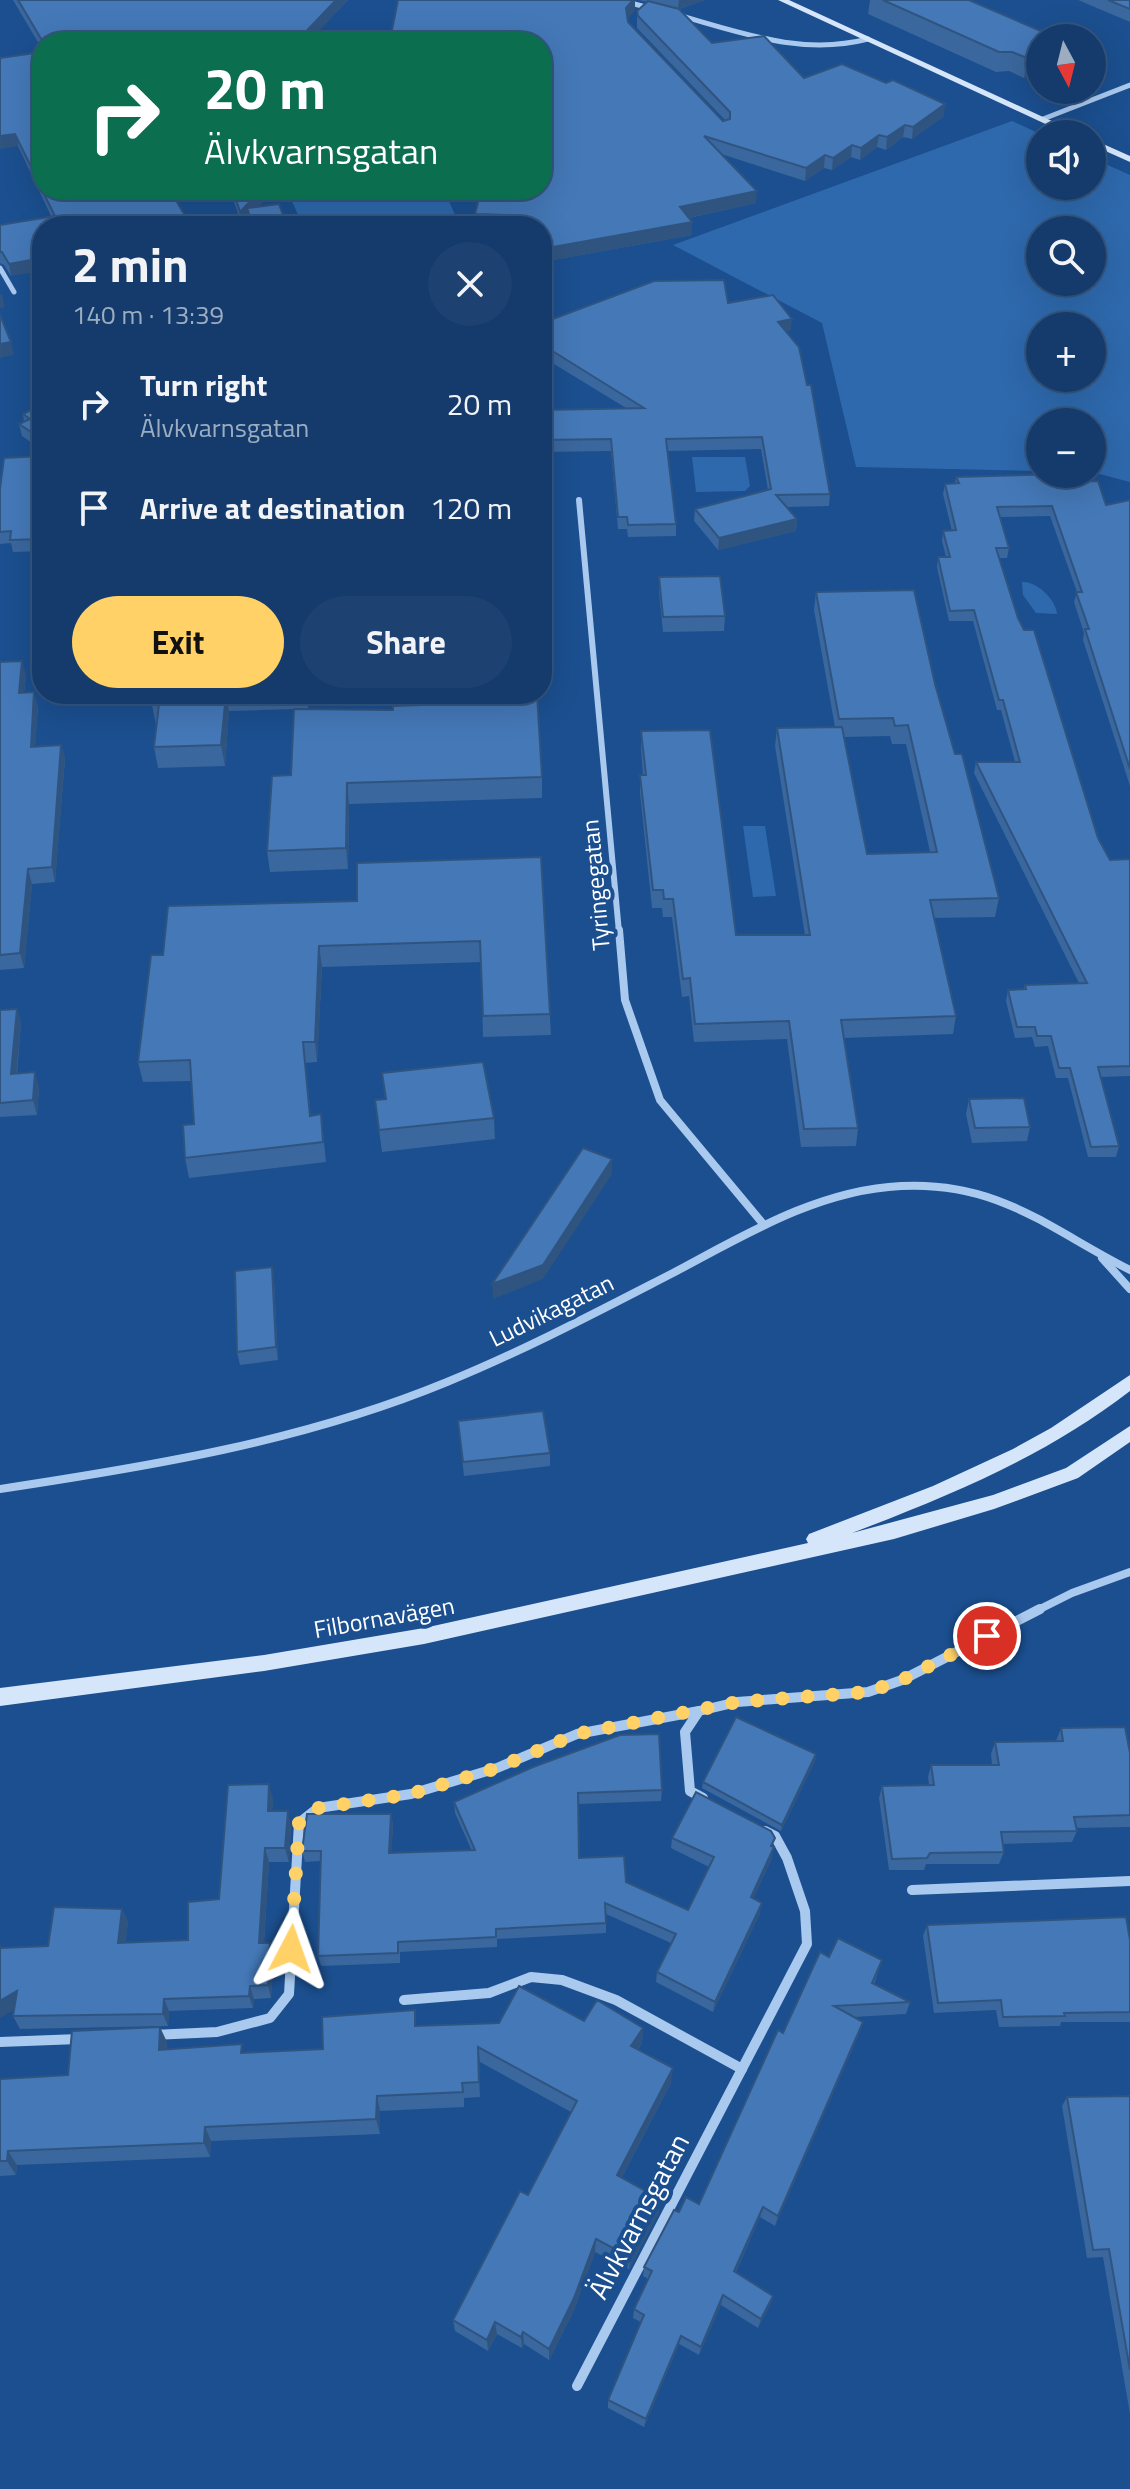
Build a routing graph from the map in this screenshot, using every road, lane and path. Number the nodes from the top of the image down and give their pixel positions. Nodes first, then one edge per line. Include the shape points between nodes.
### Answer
1 (620, 0) edge
2 (782, 0) edge
3 (646, 7) junction
4 (656, 9) edge
5 (667, 12) edge
6 (634, 17) edge
7 (868, 39) junction
8 (1130, 85) edge
9 (1043, 119) joint
10 (1106, 148) edge
11 (1130, 159) edge
12 (0, 268) edge
13 (14, 292) dead end
14 (579, 500) dead end
15 (764, 1225) junction
16 (1099, 1255) junction
17 (1130, 1270) edge
18 (1130, 1289) edge
19 (1130, 1382) edge
20 (1130, 1433) edge
21 (0, 1489) edge
22 (772, 1556) junction
23 (1130, 1572) edge
24 (0, 1697) edge
25 (699, 1711) junction
26 (718, 1806) edge
27 (760, 1828) edge
28 (1130, 1881) edge
29 (912, 1890) dead end
30 (404, 2000) dead end
31 (140, 2036) edge
32 (93, 2038) edge
33 (0, 2042) edge
34 (742, 2069) junction
35 (577, 2386) dead end

1 - 3 street
2 - 7 street
3 - 4 street
3 - 6 street
5 - 7 street via 809,48 836,48
7 - 9 street
8 - 9 street
10 - 11 street
12 - 13 street
14 - 15 street, Tyringegatan via 625,1000 660,1100
15 - 16 street, Ludvikagatan via 850,1192 947,1188 1034,1214
15 - 21 street, Ludvikagatan via 514,1352 323,1428 182,1461
16 - 17 street, Ludvikagatan
16 - 18 street, Ludvikagatan
19 - 22 street, Filbornavägen via 1023,1455
20 - 22 street, Filbornavägen via 1072,1473 994,1502 894,1531
22 - 24 street, Filbornavägen via 424,1636
23 - 25 street via 1072,1593 902,1680 868,1692 737,1702
25 - 26 street via 685,1732 690,1791
25 - 31 street via 577,1734 497,1768 411,1794 318,1808 299,1823 289,1994 270,2018 217,2032
27 - 34 street, Älvkvarnsgatan via 775,1836 787,1858 805,1911 807,1944
28 - 29 street
30 - 34 street via 489,1993 531,1977 562,1980 616,2000
32 - 33 street
34 - 35 street, Älvkvarnsgatan

